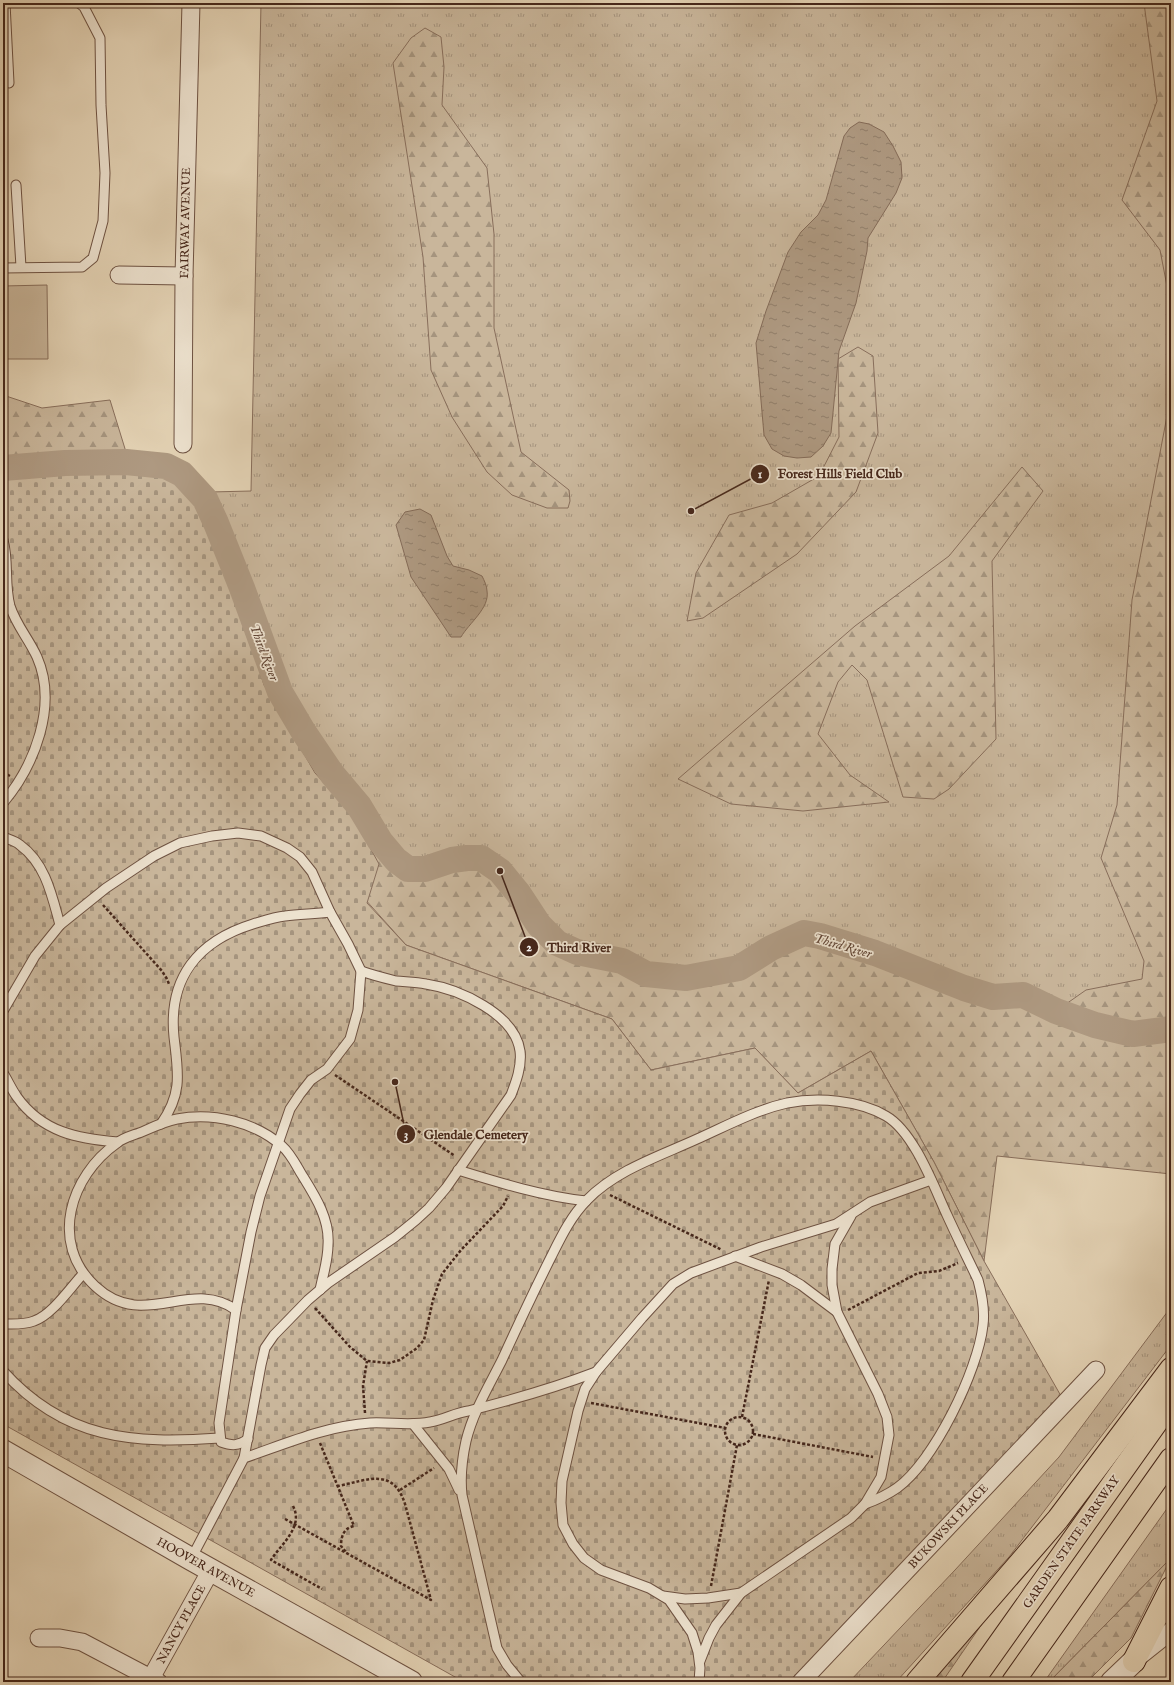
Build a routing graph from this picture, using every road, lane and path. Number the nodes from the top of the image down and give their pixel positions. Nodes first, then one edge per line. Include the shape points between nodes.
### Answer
1 (5, 3) edge
2 (79, 3) edge
3 (191, 3) edge
4 (9, 83) dead end
5 (16, 185) dead end
6 (21, 267) junction
7 (3, 268) edge
8 (119, 275) dead end
9 (184, 276) junction
10 (183, 444) dead end
11 (3, 540) edge
12 (3, 803) edge
13 (3, 837) edge
14 (96, 896) junction
15 (330, 912) junction
16 (60, 925) junction
17 (361, 971) junction
18 (176, 1002) junction
19 (3, 1011) edge
20 (327, 1069) junction
21 (3, 1073) edge
22 (161, 1124) junction
23 (118, 1142) junction
24 (279, 1143) junction
25 (464, 1162) junction
26 (458, 1170) junction
27 (931, 1180) junction
28 (512, 1186) junction
29 (598, 1190) junction
30 (586, 1201) junction
31 (853, 1213) junction
32 (735, 1256) junction
33 (968, 1259) junction
34 (771, 1269) junction
35 (84, 1274) junction
36 (320, 1290) junction
37 (308, 1300) junction
38 (236, 1310) junction
39 (838, 1313) junction
40 (3, 1324) edge
41 (367, 1361) junction
42 (1171, 1369) edge
43 (3, 1370) edge
44 (1096, 1370) dead end
45 (596, 1372) junction
46 (581, 1401) junction
47 (1171, 1402) edge
48 (479, 1408) junction
49 (742, 1417) junction
50 (366, 1424) junction
51 (413, 1424) junction
52 (725, 1428) junction
53 (316, 1433) junction
54 (753, 1434) junction
55 (220, 1438) junction
56 (248, 1439) junction
57 (737, 1445) junction
58 (3, 1451) edge
59 (244, 1458) junction
60 (886, 1459) junction
61 (1171, 1459) edge
62 (443, 1462) junction
63 (338, 1486) junction
64 (400, 1490) junction
65 (462, 1495) junction
66 (865, 1504) junction
67 (293, 1506) dead end
68 (285, 1519) dead end
69 (295, 1525) junction
70 (348, 1554) junction
71 (191, 1559) junction
72 (211, 1570) junction
73 (1171, 1588) edge
74 (322, 1589) dead end
75 (741, 1593) junction
76 (662, 1596) junction
77 (708, 1598) junction
78 (1171, 1631) edge
79 (39, 1638) dead end
80 (1134, 1660) junction
81 (699, 1662) junction
82 (154, 1680) edge
83 (411, 1682) edge
84 (521, 1682) edge
85 (699, 1682) edge
86 (801, 1682) edge
87 (917, 1682) edge
88 (972, 1682) edge
89 (1013, 1682) edge
90 (1112, 1682) edge

1 - 4 lane
2 - 6 lane via 84,7 100,38 103,221 93,258 82,267
3 - 9 street, FAIRWAY AVENUE
5 - 6 lane
6 - 7 lane
8 - 9 street
9 - 10 street, FAIRWAY AVENUE
11 - 12 lane via 10,606 16,623 37,656 45,692 40,732 32,756 16,786
13 - 16 lane via 19,844 42,869
14 - 15 lane via 154,856 180,843 238,833 261,836 300,857 312,872
14 - 16 lane
14 - 18 path via 162,971 167,979 169,994
15 - 17 lane
15 - 18 lane via 285,916 244,927 221,937 196,957 187,969 179,984
16 - 19 lane via 36,956
17 - 20 lane via 358,1010 350,1040
17 - 25 lane via 397,981 427,984 454,991 496,1014 507,1024 518,1041 520,1063 511,1095
18 - 22 lane via 174,1036 178,1079 171,1110
20 - 24 lane via 311,1080 300,1094 290,1110
20 - 25 path
21 - 23 lane via 17,1097 41,1122 77,1137
22 - 23 lane
22 - 24 lane via 198,1117 222,1119 256,1129
23 - 35 lane via 102,1155 86,1174 70,1212 70,1242 75,1261
24 - 36 lane via 291,1156 316,1199 328,1229 328,1245
24 - 38 lane via 260,1196
25 - 26 lane
26 - 28 lane
26 - 36 lane via 433,1203 416,1220
27 - 29 lane via 903,1131 887,1117 863,1106 812,1101 788,1103 762,1110 633,1168
27 - 31 lane via 870,1202
27 - 33 lane
28 - 30 lane
28 - 41 path via 503,1206 442,1274 424,1340 400,1360 388,1363
29 - 30 lane
29 - 32 path
30 - 48 lane via 563,1233 531,1295
31 - 32 lane via 836,1224
31 - 39 lane via 835,1244 833,1255 832,1285
32 - 34 lane
32 - 45 lane via 691,1273 673,1284
33 - 39 path via 939,1271 918,1273
33 - 66 lane via 978,1280 984,1309 980,1342 972,1369 934,1447 915,1471 898,1488
34 - 39 lane via 801,1284
34 - 49 path
35 - 38 lane via 108,1297 123,1303 147,1306 204,1298 221,1302
35 - 40 lane via 48,1312 35,1321
36 - 37 lane
37 - 41 path via 350,1348
37 - 56 lane via 265,1348
38 - 55 lane via 219,1422
39 - 60 lane via 887,1417 889,1435
41 - 50 path via 363,1386
42 - 87 highway via 1058,1519
43 - 55 lane via 28,1396 44,1408 70,1422 98,1432 158,1441
44 - 86 street, BUKOWSKI PLACE
45 - 46 lane
45 - 48 lane via 568,1383
46 - 52 path
46 - 76 lane via 562,1481 564,1525 573,1544 584,1558 601,1570
47 - 88 highway, GARDEN STATE PARKWAY
48 - 51 lane via 430,1423
48 - 65 lane via 466,1439 460,1478
49 - 52 path via 731,1419
49 - 54 path via 753,1425
50 - 51 lane
50 - 53 lane
51 - 62 lane
52 - 57 path via 728,1440
53 - 59 lane
53 - 63 path
54 - 57 path via 749,1442
54 - 60 path
55 - 56 lane via 221,1442 230,1445 240,1445
56 - 59 lane
57 - 77 path
58 - 71 street, HOOVER AVENUE
59 - 71 lane
60 - 66 lane via 881,1477
61 - 89 highway
62 - 64 path
62 - 65 lane
63 - 64 path via 381,1478 390,1481
63 - 70 path via 354,1526 343,1533 341,1540 341,1546
64 - 70 path via 431,1600
65 - 84 lane via 497,1648
66 - 75 lane via 851,1518
67 - 69 path via 297,1513
68 - 69 path
69 - 70 path
69 - 74 path via 283,1547 272,1560
71 - 72 street, HOOVER AVENUE
72 - 82 street, NANCY PLACE
72 - 83 street, HOOVER AVENUE
73 - 80 highway
75 - 77 lane
75 - 81 lane via 716,1625
76 - 77 lane
76 - 81 lane via 669,1600 692,1633
78 - 80 street
79 - 82 street via 82,1642
80 - 90 street
81 - 85 lane

